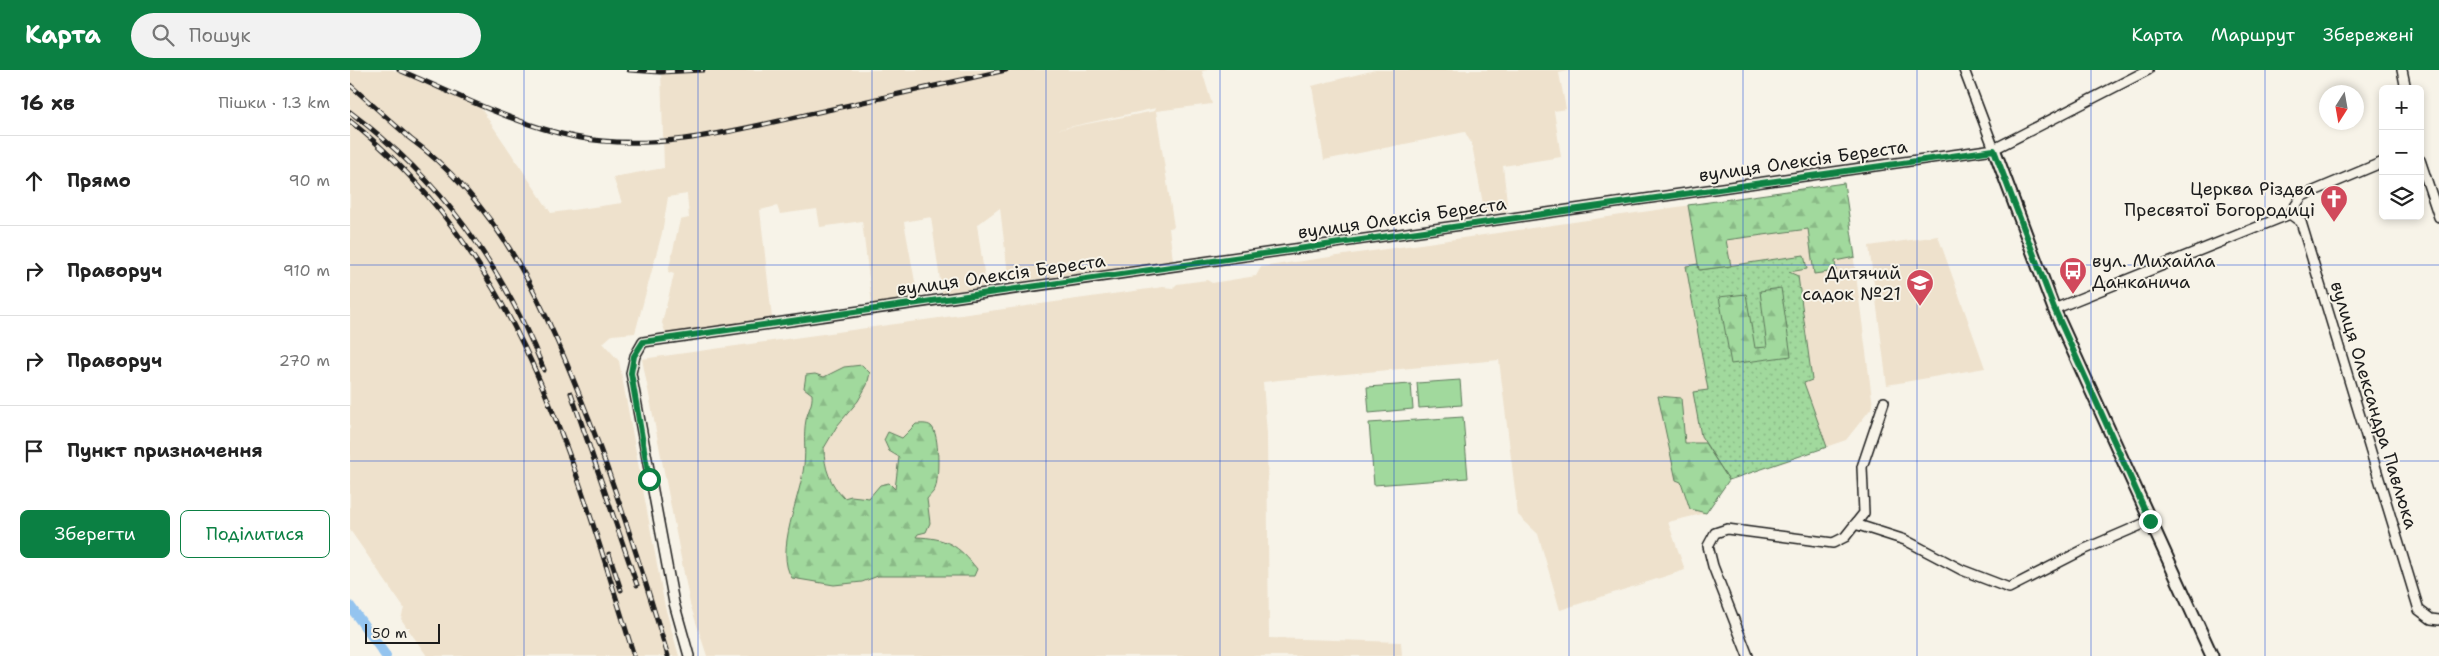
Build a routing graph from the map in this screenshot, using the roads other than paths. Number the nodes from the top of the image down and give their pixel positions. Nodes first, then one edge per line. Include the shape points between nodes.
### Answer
1 (1964, 70) edge
2 (2148, 70) edge
3 (2402, 70) edge
4 (2405, 85) edge
5 (1994, 150) junction
6 (2379, 164) edge
7 (2424, 172) edge
8 (2290, 214) junction
9 (2439, 217) edge
10 (2054, 308) junction
11 (1884, 402) dead end
12 (2150, 521) junction
13 (1855, 524) junction
14 (2439, 620) edge
15 (689, 656) edge
16 (1748, 656) edge
17 (2212, 656) edge

1 - 5 street
2 - 5 street, вулиця Олексія Береста
3 - 4 street
5 - 10 street
5 - 15 street, вулиця Олексія Береста via 643,342 634,356 631,373 674,603
6 - 8 street via 2302,196
7 - 9 street
8 - 10 street
8 - 14 street, вулиця Олександра Павлюка via 2301,222 2419,610 2430,619
10 - 12 street
11 - 13 street via 1862,467 1864,513
12 - 13 street via 2085,549 2009,588 1962,570 1905,540
12 - 17 street
13 - 16 street via 1845,537 1833,543 1727,529 1715,533 1708,546 1713,566

